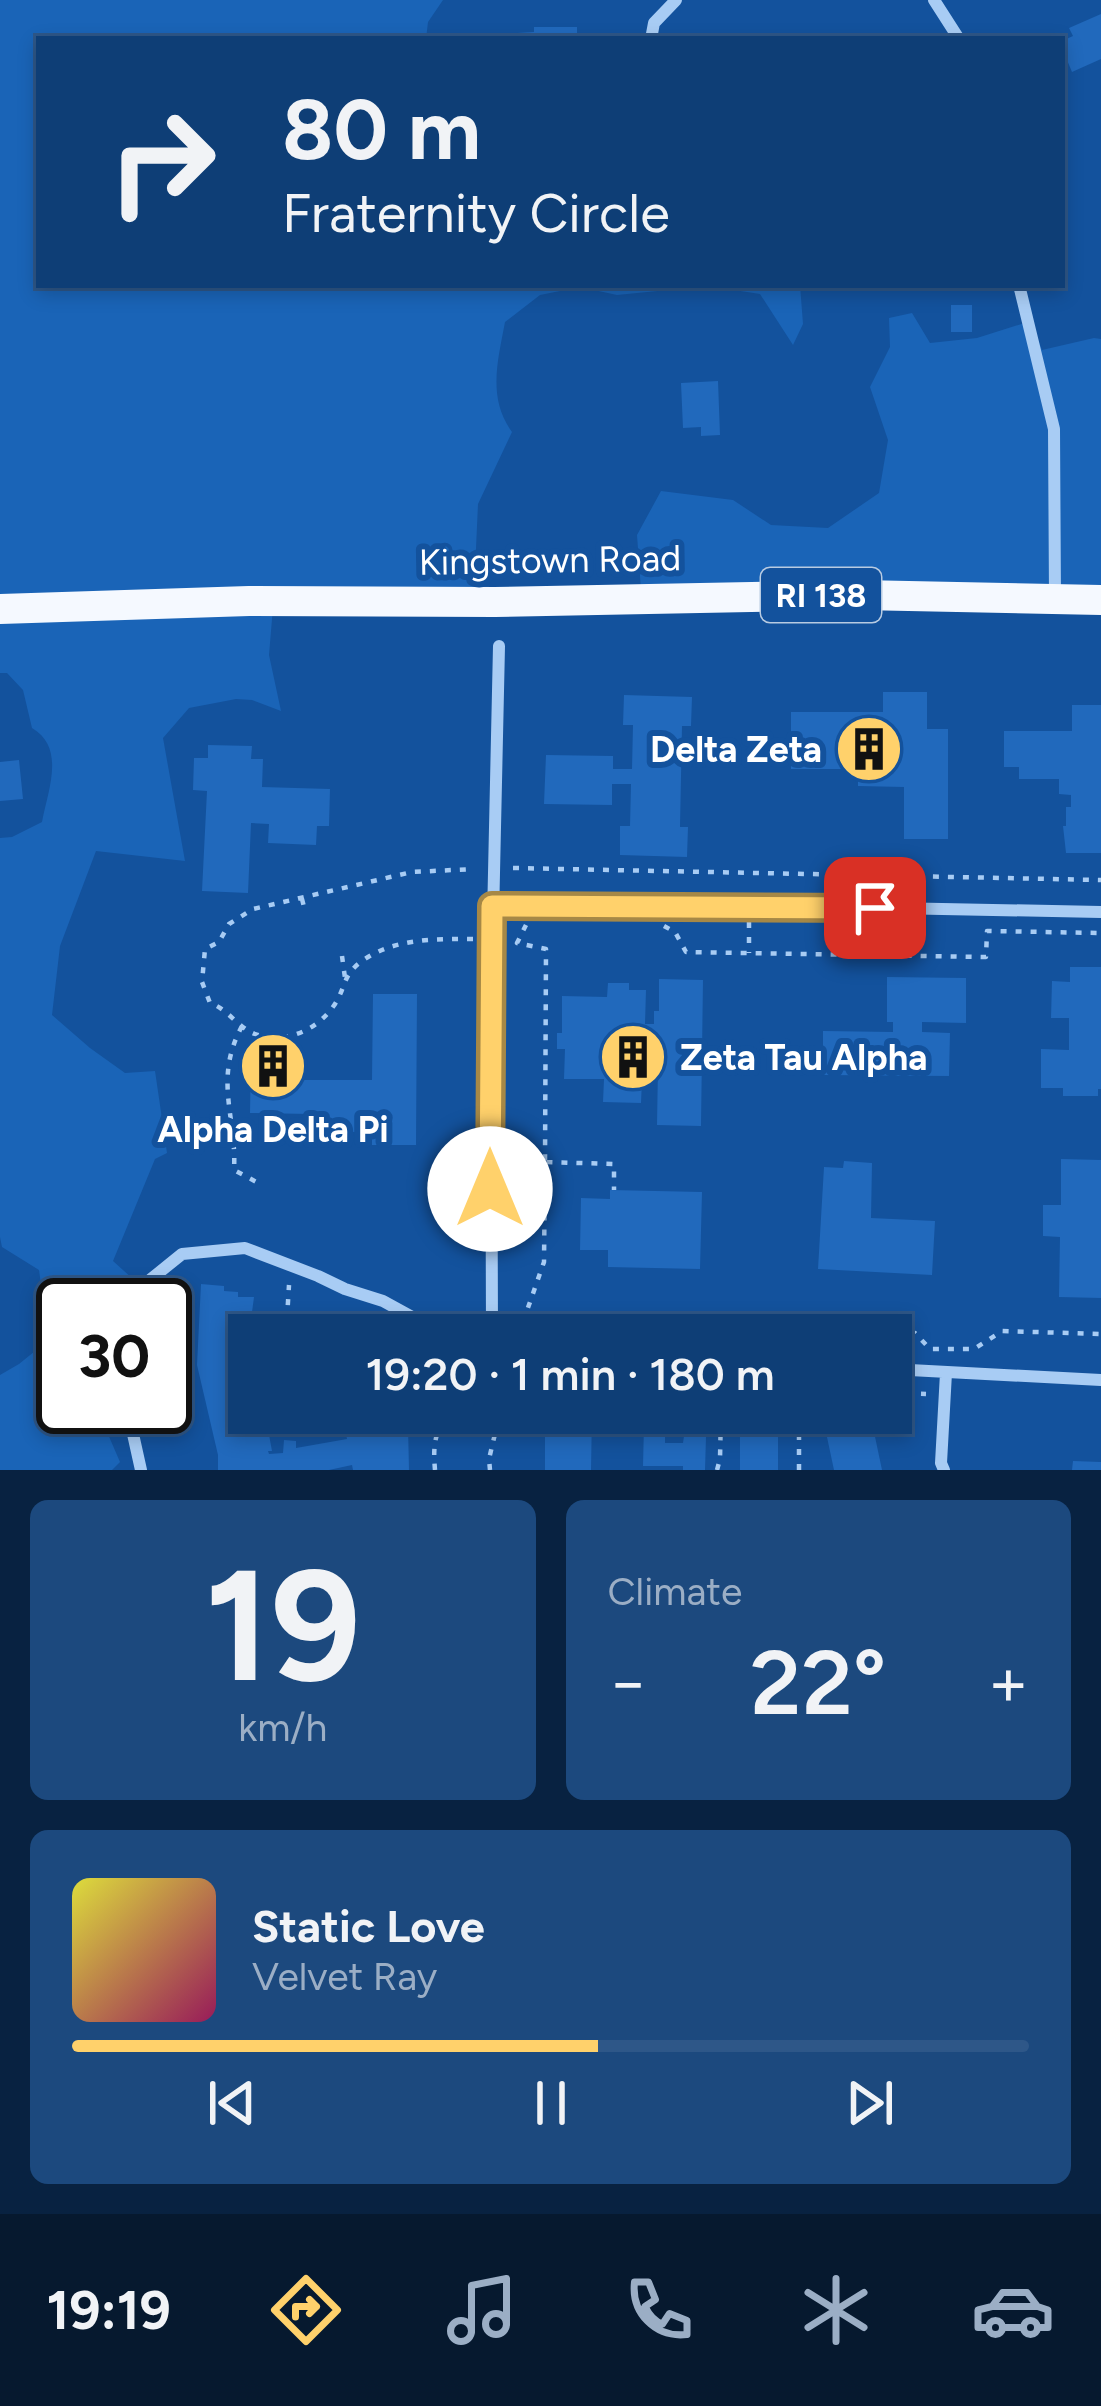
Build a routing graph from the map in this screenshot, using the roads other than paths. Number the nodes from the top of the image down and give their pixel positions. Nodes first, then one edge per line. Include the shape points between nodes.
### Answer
1 (676, 0) edge
2 (934, 0) edge
3 (652, 36) edge
4 (957, 36) edge
5 (1020, 288) edge
6 (1055, 599) junction
7 (1101, 600) edge
8 (0, 609) edge
9 (499, 646) dead end
10 (492, 906) junction
11 (1101, 912) edge
12 (152, 1278) edge
13 (406, 1314) edge
14 (495, 1314) edge
15 (912, 1371) edge
16 (946, 1373) junction
17 (1101, 1380) edge
18 (134, 1434) edge
19 (141, 1470) edge
20 (944, 1470) edge

1 - 3 street
2 - 4 street
5 - 6 street via 1054,429
6 - 7 main road, Kingstown Road / RI 138
6 - 8 main road, Kingstown Road / RI 138
9 - 10 street
10 - 11 street
10 - 14 street
12 - 13 street via 182,1255 245,1248
15 - 16 street
16 - 17 street
16 - 20 street
18 - 19 street

